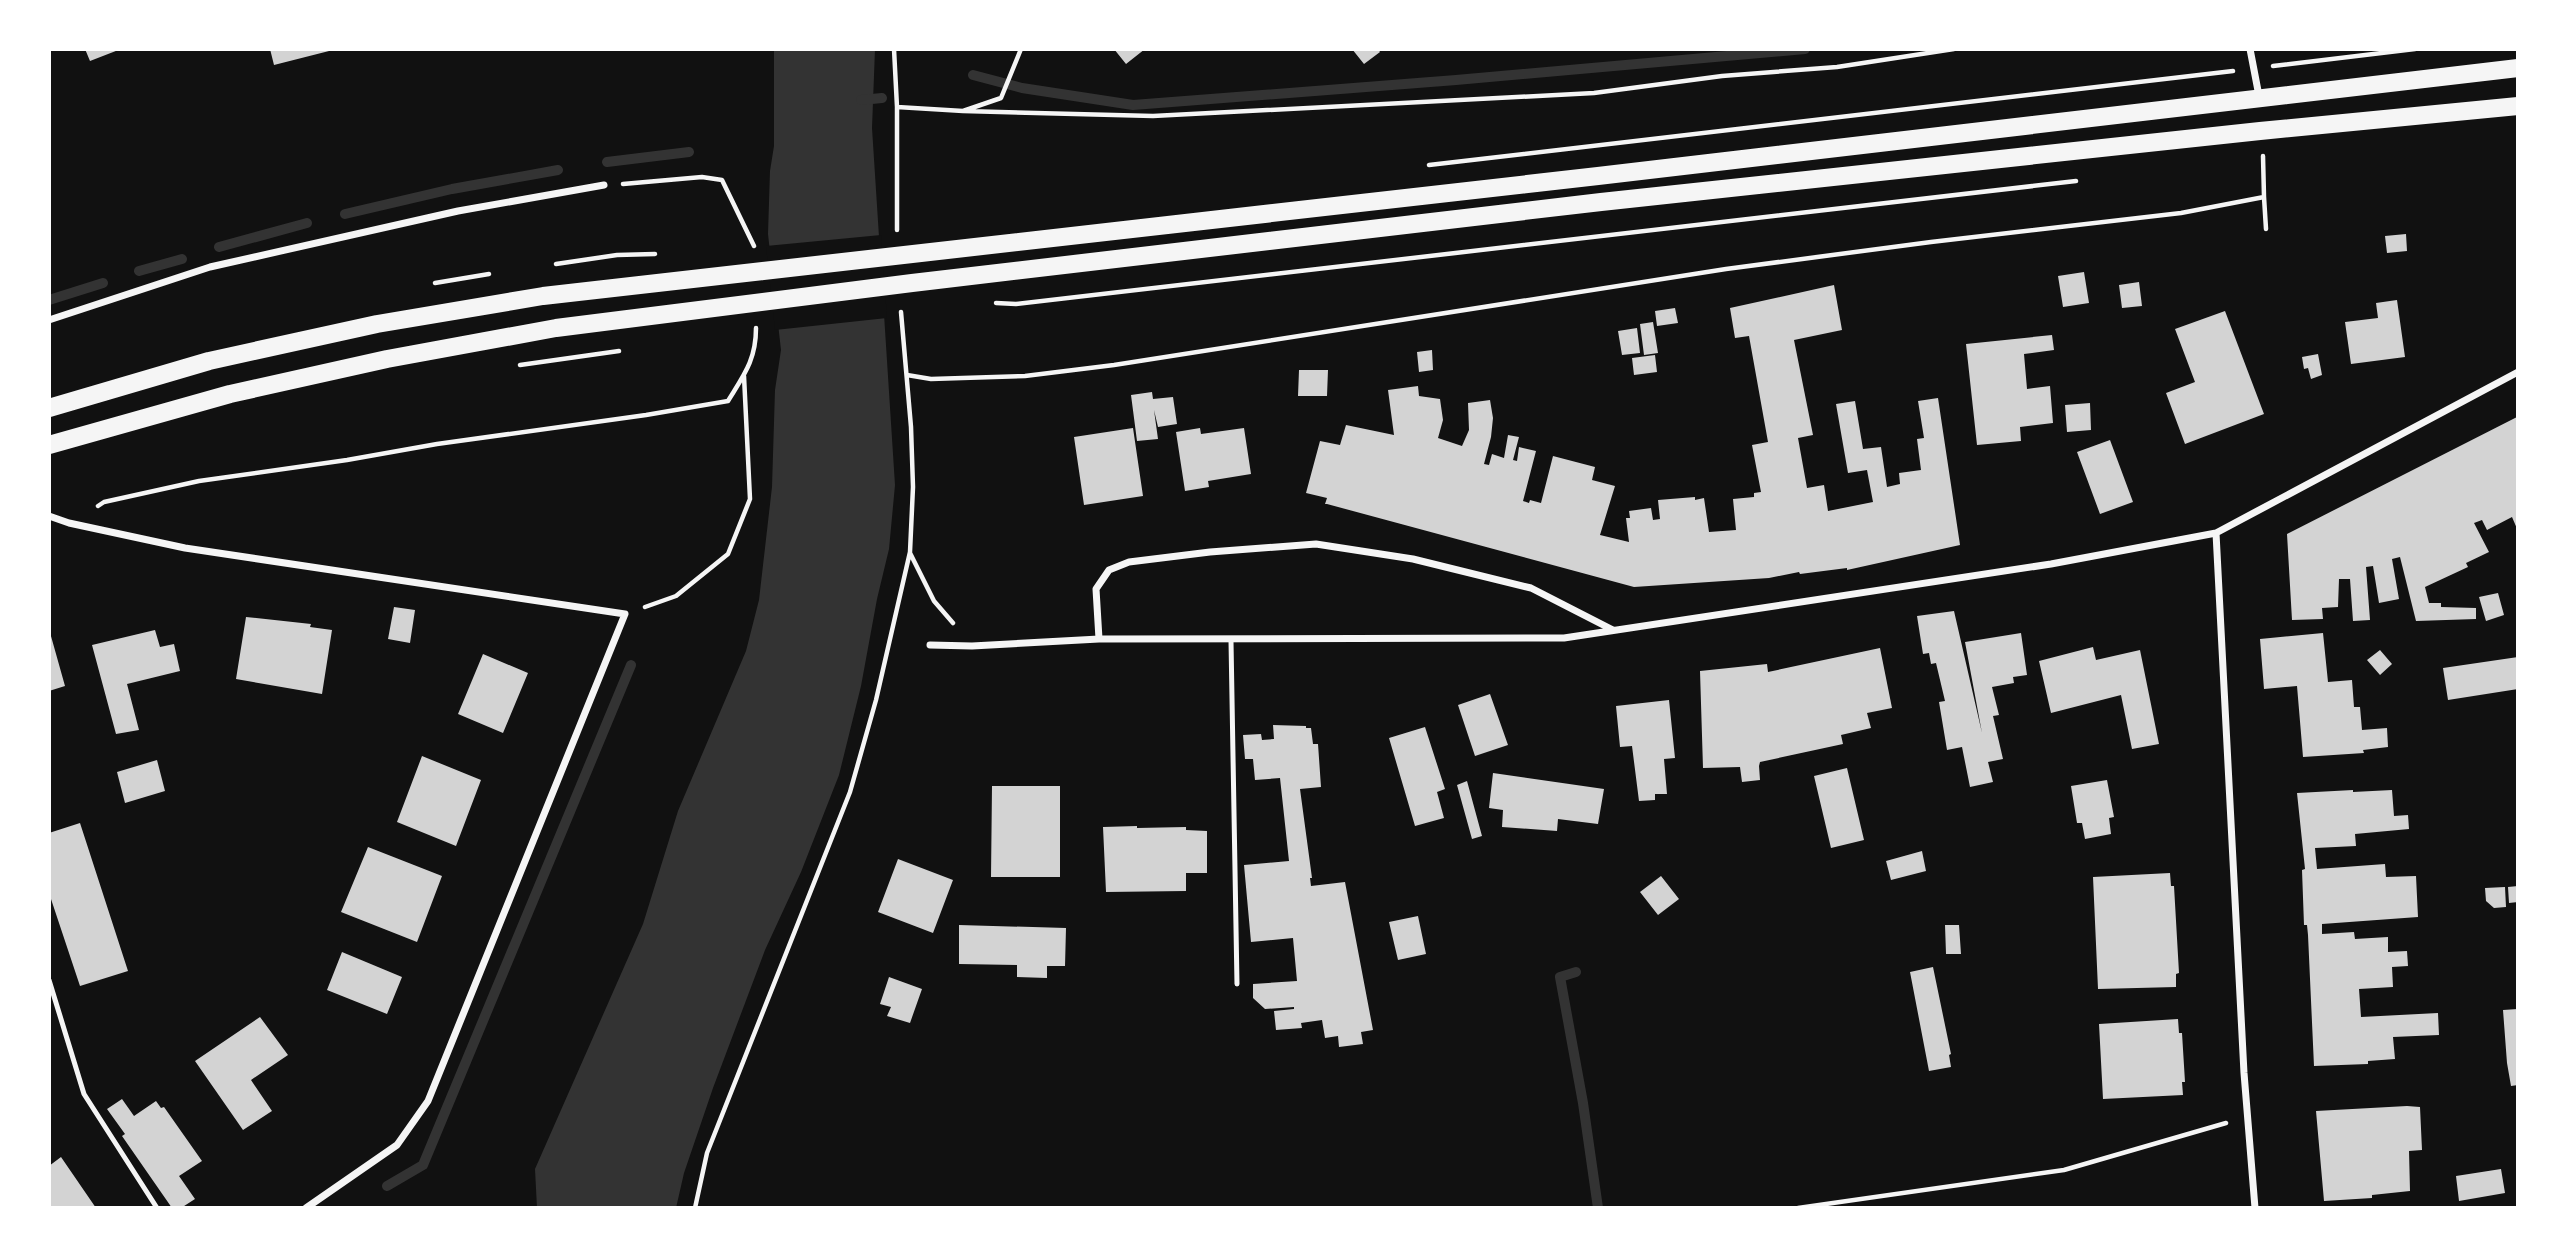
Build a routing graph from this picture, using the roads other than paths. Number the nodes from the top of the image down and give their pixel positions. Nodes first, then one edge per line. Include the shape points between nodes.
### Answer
1 (2250, 49) edge
2 (2518, 68) edge
3 (2259, 96) junction
4 (2518, 106) edge
5 (604, 185) road end
6 (49, 320) edge
7 (2518, 372) edge
8 (49, 408) edge
9 (49, 445) edge
10 (49, 516) edge
11 (2216, 533) junction
12 (1614, 630) junction
13 (1099, 639) junction
14 (1231, 640) junction
15 (930, 645) dead end
16 (49, 980) edge
17 (1237, 984) dead end
18 (157, 1208) edge
19 (306, 1208) edge
20 (2255, 1208) edge

1 - 3 street
2 - 3 main road
3 - 8 main road via 543,296 377,324 209,361
4 - 9 main road via 1601,202 556,328 387,359 215,398
5 - 6 street via 458,211 210,267
7 - 11 street
10 - 19 street via 185,548 625,614 428,1101 397,1144
11 - 12 street via 2051,564
11 - 20 street
12 - 13 street via 1531,588 1413,559 1316,544 1129,562 1109,570 1096,589
12 - 14 street via 1564,638
13 - 14 street
13 - 15 street
14 - 17 lane
16 - 18 lane via 84,1094

